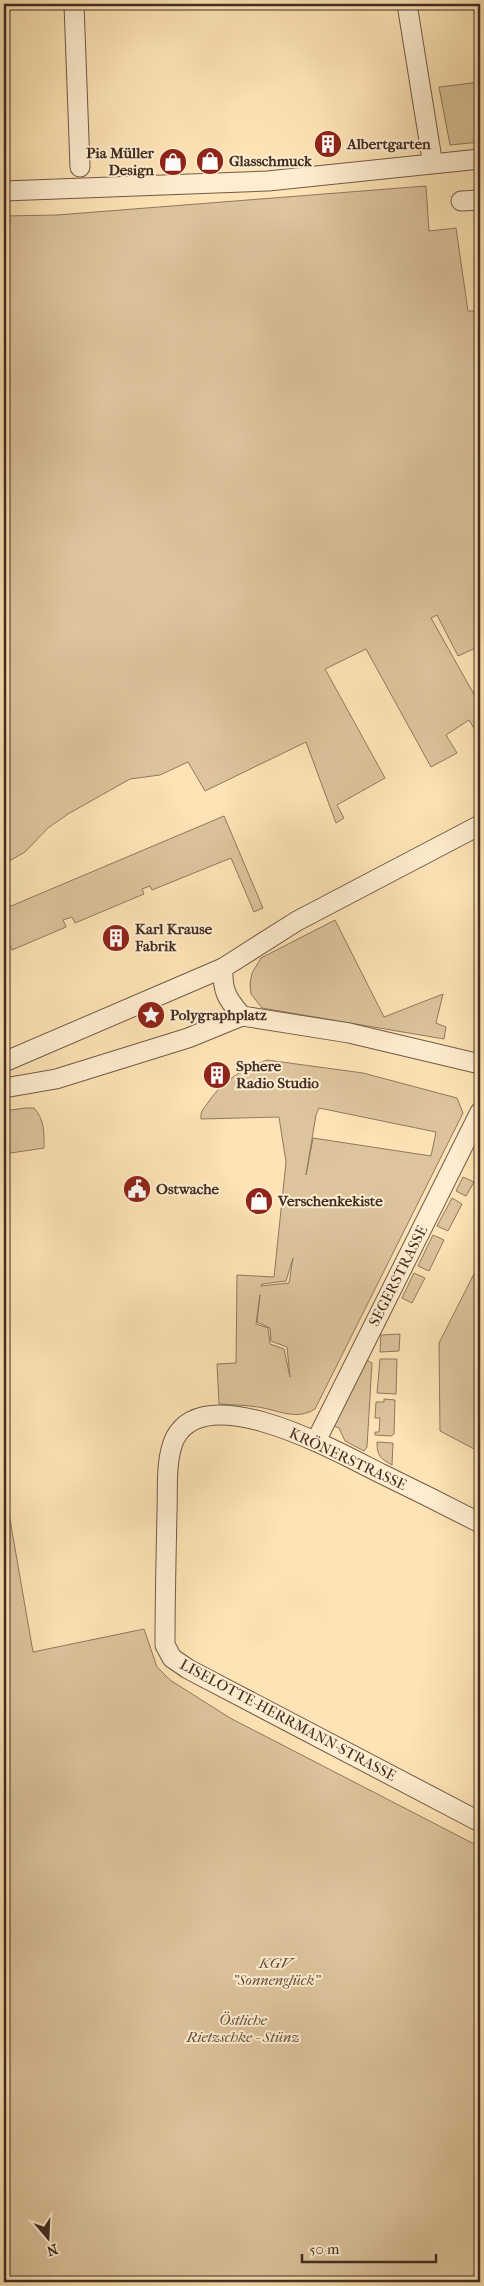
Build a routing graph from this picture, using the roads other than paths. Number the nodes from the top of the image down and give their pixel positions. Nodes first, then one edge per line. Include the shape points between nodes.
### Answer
1 (74, 4) edge
2 (407, 4) edge
3 (431, 154) dead end
4 (480, 159) edge
5 (80, 166) dead end
6 (4, 191) edge
7 (480, 200) edge
8 (461, 202) dead end
9 (480, 825) edge
10 (223, 968) junction
11 (242, 1016) junction
12 (4, 1062) edge
13 (480, 1064) edge
14 (4, 1088) edge
15 (480, 1112) edge
16 (210, 1415) joint
17 (316, 1441) junction
18 (480, 1523) edge
19 (480, 1822) edge

1 - 5 street
2 - 3 street
4 - 6 street via 268,181
7 - 8 street
9 - 10 street via 297,921
10 - 11 street via 222,985 229,1002
10 - 12 street
11 - 13 street via 349,1034
11 - 14 street via 188,1038 56,1079
15 - 17 street, SEGERSTRASSE
16 - 17 street, KRÖNERSTRASSE via 262,1421
16 - 19 street, LISELOTTE-HERRMANN-STRASSE via 190,1422 179,1432 170,1458 164,1645 168,1653 188,1669
17 - 18 street, KRÖNERSTRASSE

